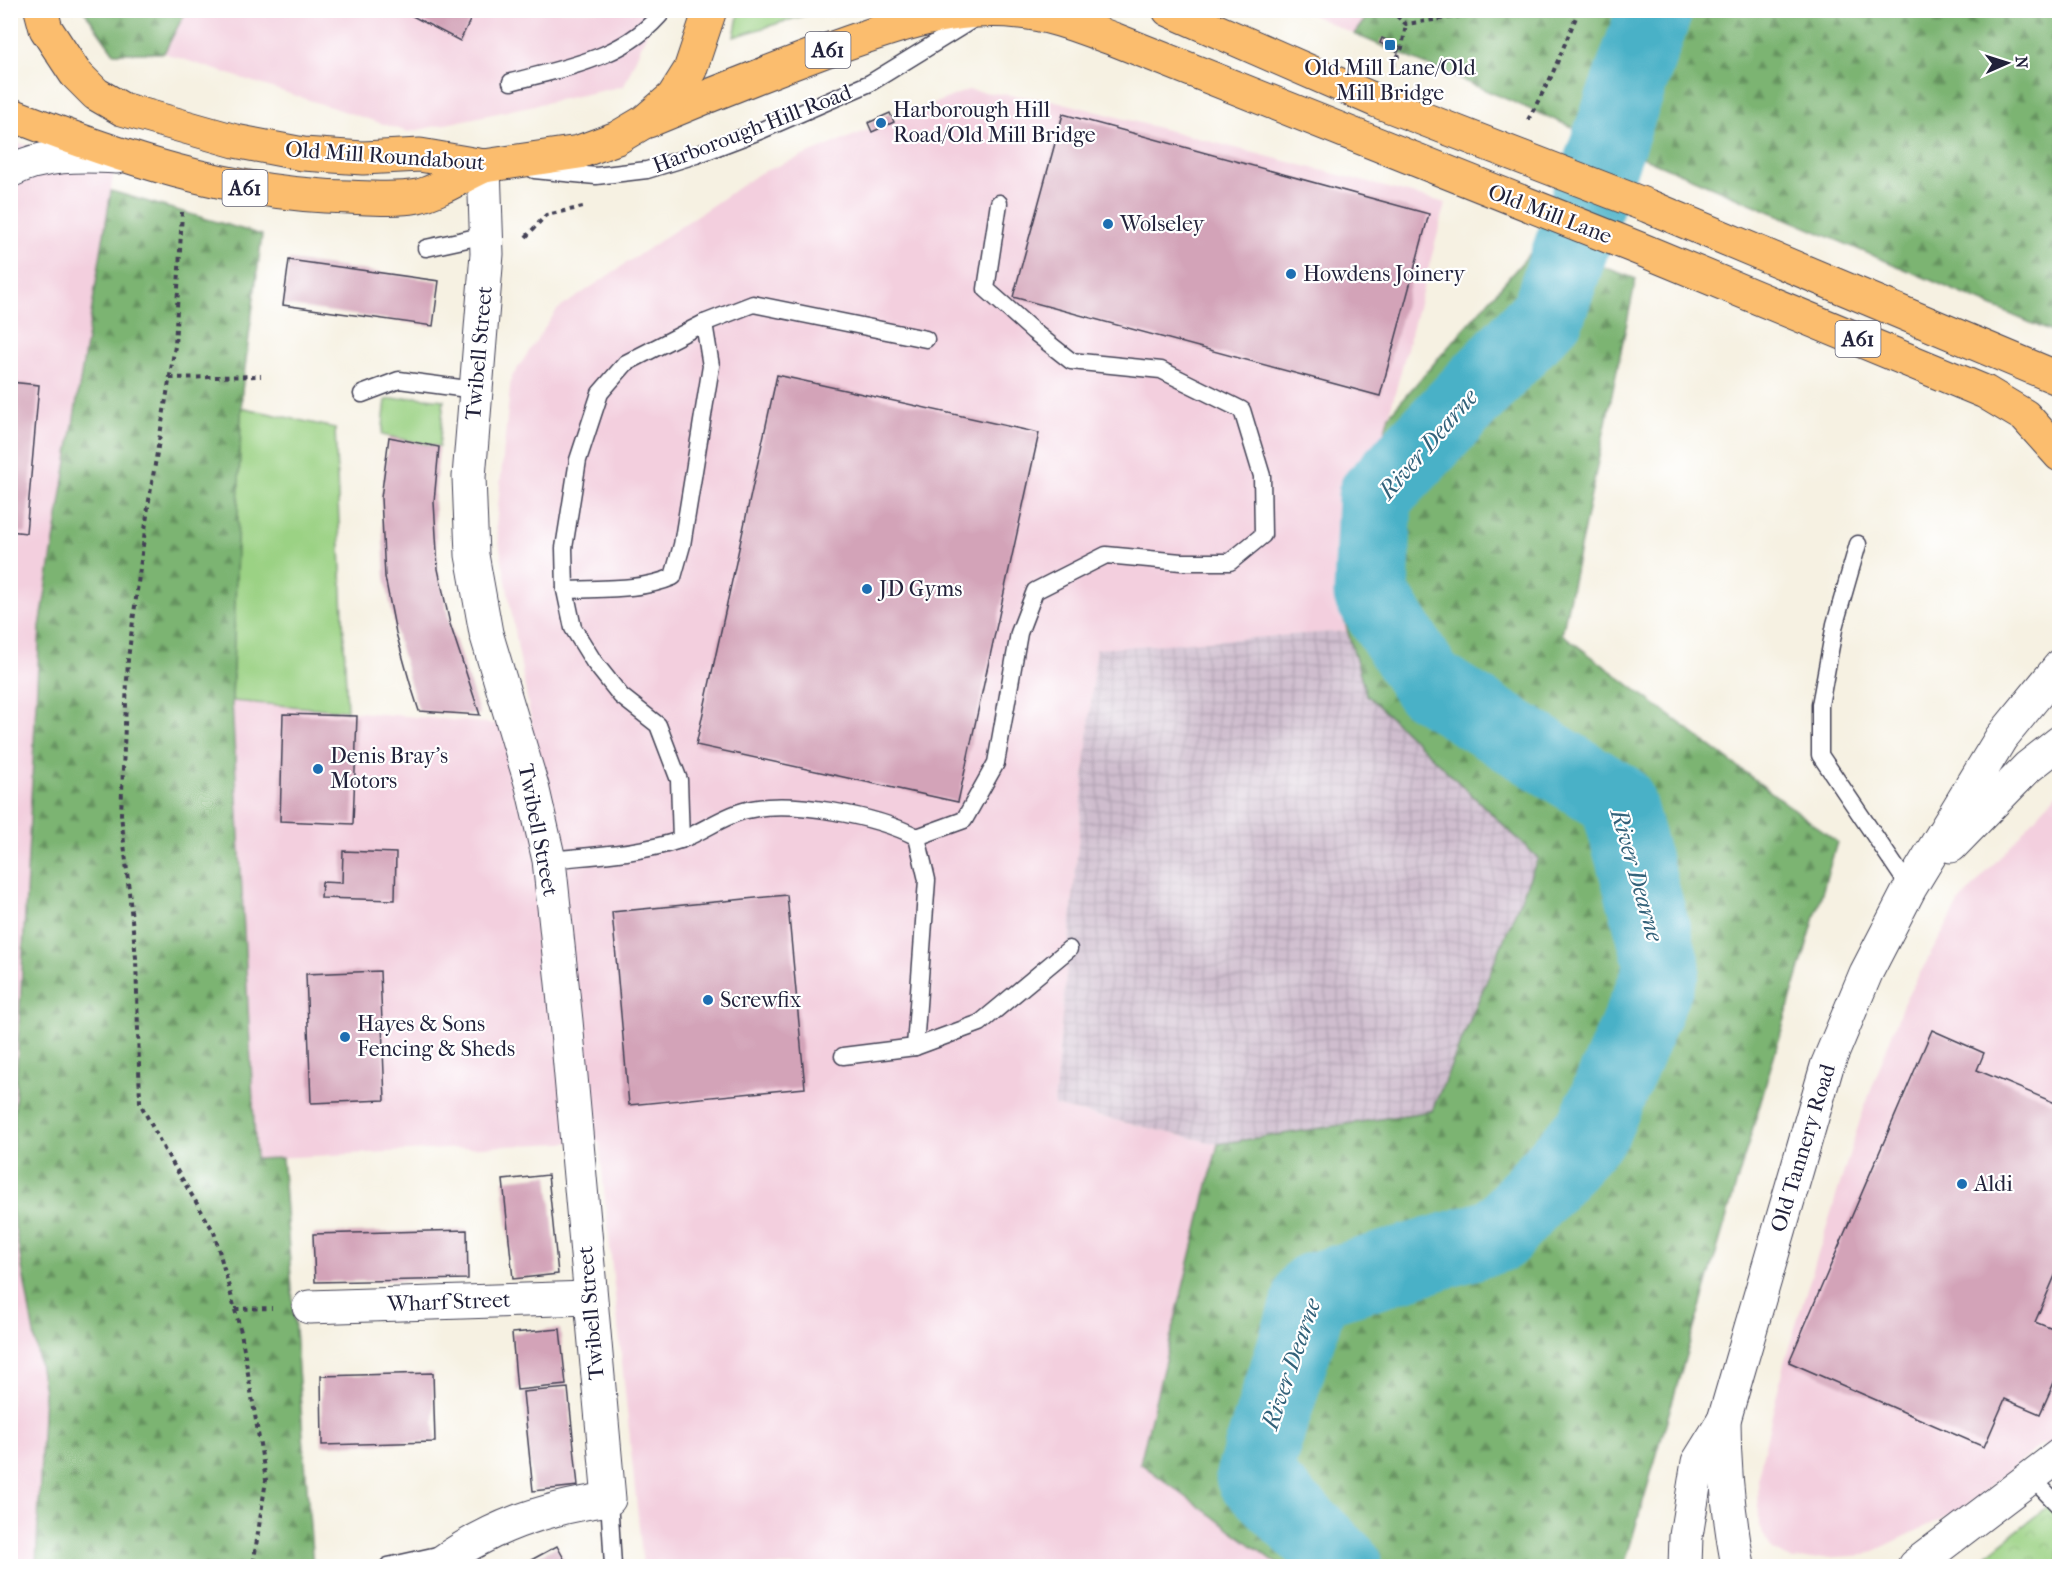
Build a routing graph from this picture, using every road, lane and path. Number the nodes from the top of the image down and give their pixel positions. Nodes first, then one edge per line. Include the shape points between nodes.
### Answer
1 (40, 10) edge
2 (664, 10) edge
3 (710, 10) edge
4 (1169, 10) edge
5 (1390, 10) edge
6 (1502, 10) edge
7 (1579, 10) edge
8 (1003, 11) edge
9 (1406, 24) junction
10 (1389, 75) dead end
11 (512, 82) dead end
12 (10, 114) edge
13 (644, 122) junction
14 (1512, 153) junction
15 (140, 161) junction
16 (484, 166) junction
17 (10, 171) edge
18 (189, 176) junction
19 (999, 203) dead end
20 (486, 235) junction
21 (426, 248) dead end
22 (704, 323) junction
23 (926, 339) dead end
24 (261, 376) dead end
25 (170, 378) junction
26 (2057, 379) edge
27 (475, 390) junction
28 (362, 394) dead end
29 (2058, 458) edge
30 (1858, 544) dead end
31 (565, 590) junction
32 (2060, 666) edge
33 (2060, 742) edge
34 (917, 837) junction
35 (681, 840) junction
36 (549, 860) junction
37 (1910, 888) junction
38 (1069, 949) dead end
39 (915, 1047) junction
40 (843, 1056) dead end
41 (589, 1298) junction
42 (309, 1307) dead end
43 (1724, 1420) junction
44 (2060, 1455) edge
45 (2032, 1478) junction
46 (609, 1499) junction
47 (2060, 1507) edge
48 (447, 1558) edge
49 (253, 1566) edge
50 (388, 1566) edge
51 (613, 1566) edge
52 (1685, 1566) edge
53 (1738, 1566) edge
54 (1914, 1566) edge

1 - 16 main road, Old Mill Roundabout via 46,29 75,73 96,94 122,109 234,141 303,154 363,158 420,155
2 - 11 lane via 626,46 587,62
3 - 13 main road, Old Mill Roundabout via 690,70 673,98
4 - 14 main road, Old Mill Lane / A61 via 1377,100
5 - 9 path
6 - 9 path
7 - 14 path
8 - 13 main road, Harborough Hill Road / A61 via 909,20 760,74
8 - 16 lane, Harborough Hill Road via 870,83 762,130 647,170 596,176
8 - 29 main road, Old Mill Lane / A61 via 1046,16 1116,40 1640,249 1985,392 2025,416
9 - 10 path via 1402,48
12 - 15 main road, Harborough Hill Road / A61
13 - 16 main road, Old Mill Roundabout via 617,138 579,152
14 - 26 main road, Old Mill Lane / A61
15 - 17 street via 80,155 46,159
15 - 18 main road, Harborough Hill Road / A61
16 - 18 main road, Harborough Hill Road / A61 via 418,196 368,198 318,197
16 - 20 street, Twibell Street
18 - 25 path via 182,212
19 - 34 lane via 986,289 1071,361 1161,369 1242,410 1262,476 1263,536 1230,562 1106,555 1035,591 1019,633 996,763 964,820
20 - 21 lane
20 - 27 street, Twibell Street
22 - 23 lane via 753,304
22 - 31 lane via 626,363 600,393 578,460 564,548
22 - 31 lane via 711,366 682,545 673,577 646,585
24 - 25 path
25 - 49 path via 128,659 121,814 136,958 140,1103 214,1232 241,1332 266,1480
27 - 28 lane via 399,380
27 - 36 street, Twibell Street via 469,477 472,555 486,633 532,786
30 - 37 lane via 1835,624 1822,694 1820,755
31 - 35 lane via 573,628 594,662 621,696 658,725 679,780
32 - 37 street, Old Tannery Road via 2001,738
33 - 37 street, Old Tannery Road via 2028,767
34 - 35 lane via 898,827 802,806 747,810
34 - 39 lane via 927,880
35 - 36 lane via 639,850
36 - 41 street, Twibell Street
37 - 43 street, Old Tannery Road via 1866,973 1827,1066
38 - 39 lane via 980,1023
39 - 40 lane
41 - 42 street, Wharf Street
41 - 46 street, Twibell Street
43 - 52 street, Old Tannery Road via 1698,1462
43 - 53 street, Old Tannery Road via 1730,1525
44 - 45 street
45 - 47 lane
45 - 54 street
46 - 48 street via 548,1510 504,1526
46 - 51 lane
48 - 50 lane

